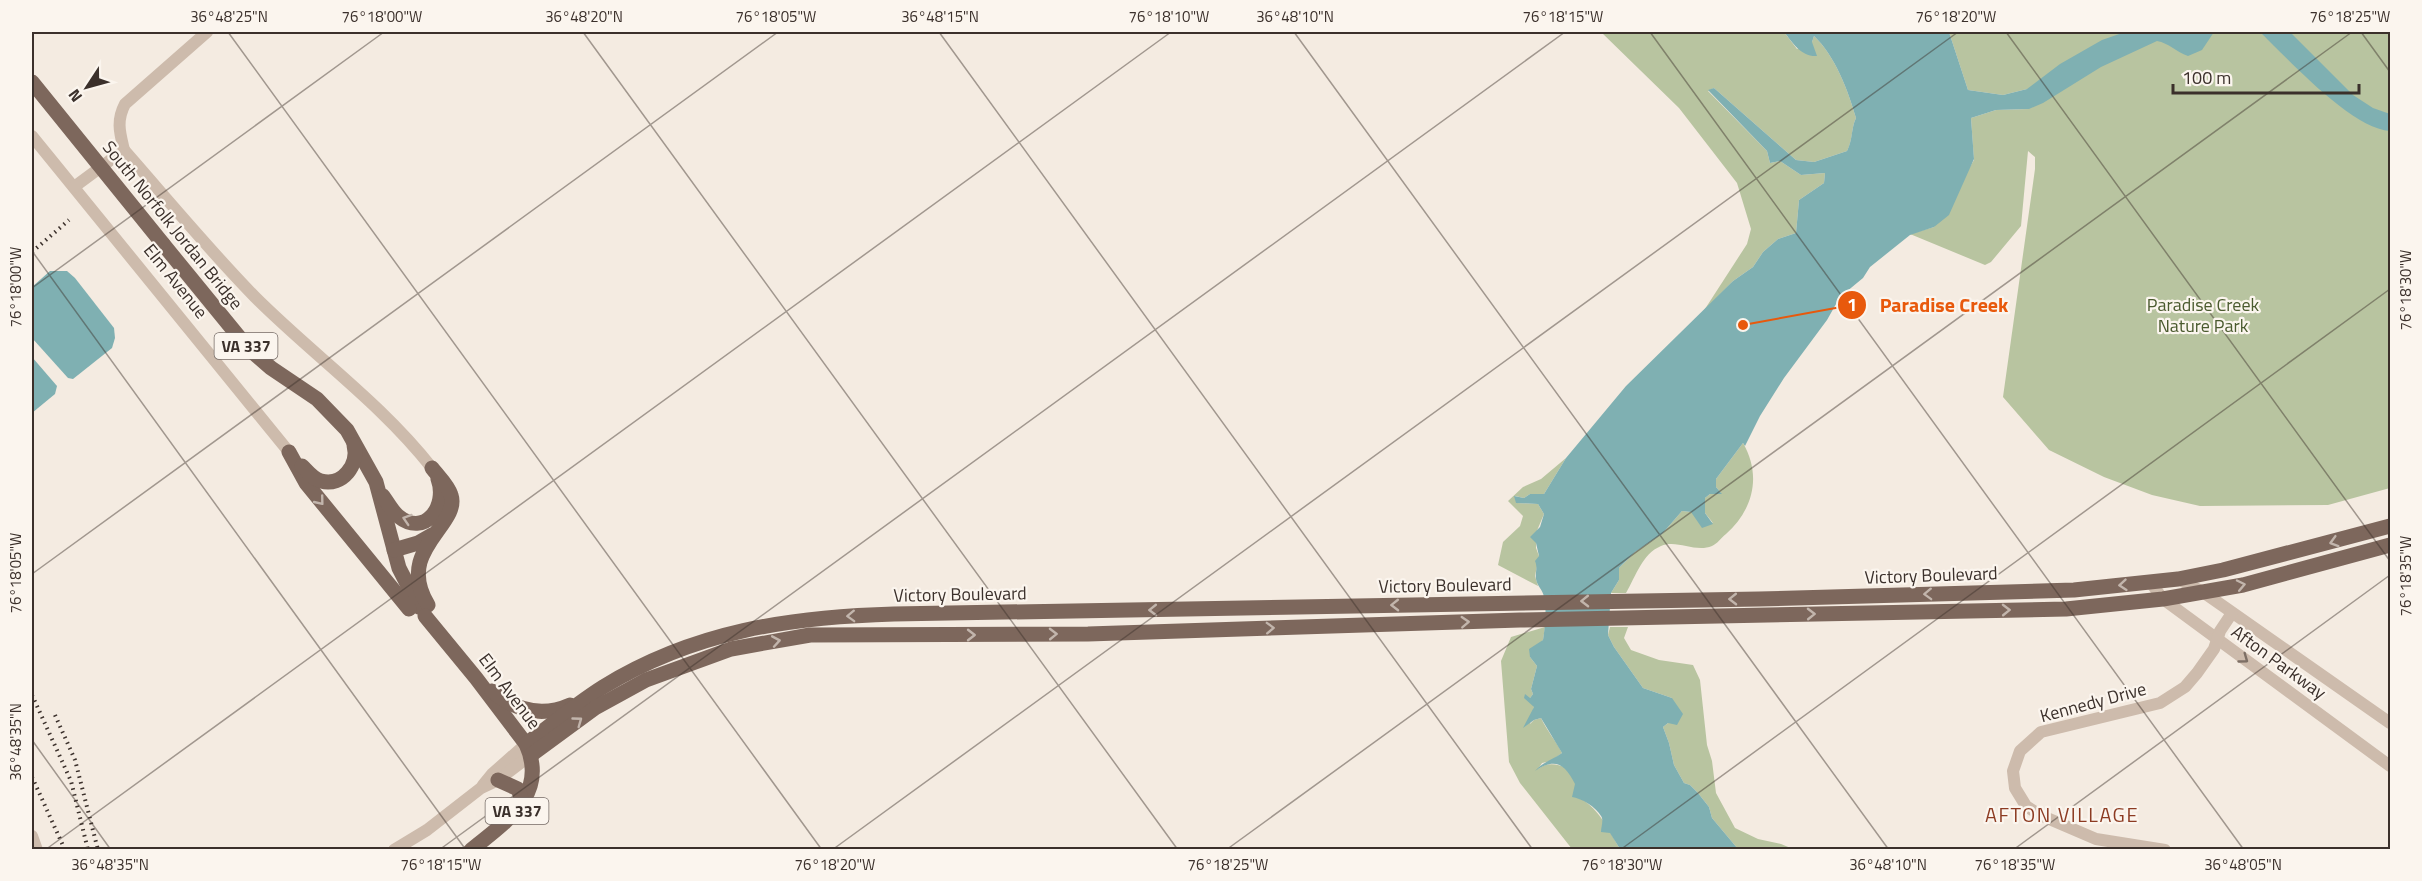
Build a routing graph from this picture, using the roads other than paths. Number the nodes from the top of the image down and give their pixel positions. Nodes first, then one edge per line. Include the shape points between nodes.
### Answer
1 (207, 32) edge
2 (32, 82) edge
3 (32, 136) edge
4 (124, 150) junction
5 (74, 187) junction
6 (350, 435) junction
7 (289, 452) junction
8 (432, 468) junction
9 (376, 482) junction
10 (2391, 526) edge
11 (434, 533) junction
12 (2391, 545) edge
13 (394, 549) junction
14 (2178, 579) junction
15 (2151, 583) junction
16 (2203, 592) junction
17 (2163, 599) junction
18 (422, 611) junction
19 (2232, 613) junction
20 (739, 631) junction
21 (2219, 640) junction
22 (742, 647) junction
23 (459, 657) junction
24 (476, 678) junction
25 (588, 696) junction
26 (2391, 723) edge
27 (529, 750) junction
28 (2391, 765) edge
29 (498, 780) junction
30 (481, 788) junction
31 (523, 803) junction
32 (427, 830) junction
33 (32, 836) edge
34 (37, 849) edge
35 (394, 849) edge
36 (411, 849) edge
37 (471, 849) edge
38 (2165, 849) edge

1 - 4 street via 124,104 118,128
2 - 6 main road, South Norfolk Jordan Bridge / VA 337, bridge via 248,348 317,399
3 - 5 street, Elm Avenue
4 - 5 street
4 - 8 street via 256,298 356,388
5 - 7 street, Elm Avenue
6 - 7 main road via 356,455 352,467 332,482 311,475
6 - 9 main road, VA 337
7 -> 18 main road via 306,483
8 -> 9 main road via 441,500 437,511 424,521 398,516
8 - 11 main road via 452,500 449,514
9 - 13 main road, VA 337
10 -> 14 main road, Victory Boulevard
11 - 13 main road via 418,543
11 - 18 main road via 419,571
16 -> 12 main road, Victory Boulevard via 2290,574
13 - 18 main road, VA 337 via 404,582
14 - 15 main road, Victory Boulevard
14 - 16 street, Afton Parkway
15 - 17 street, Afton Parkway
15 -> 20 main road, Victory Boulevard via 2074,590 842,616
16 - 17 main road, Victory Boulevard
16 - 19 street, Afton Parkway
17 - 21 street, Afton Parkway
22 -> 17 main road, Victory Boulevard via 810,635 1088,634 2066,609
18 - 23 main road
18 - 23 main road, Elm Avenue
19 - 21 street, Kennedy Drive via 2220,631
19 - 26 street, Afton Parkway
20 - 22 main road
20 - 25 main road, Victory Boulevard via 715,636 646,663
21 -> 28 street, Afton Parkway
21 - 38 street, Kennedy Drive via 2197,673 2174,695 2160,703 2041,732 2020,751 2013,771 2015,788 2026,806 2040,815 2096,839
27 -> 22 main road, Victory Boulevard via 627,689
23 - 24 main road, Elm Avenue
24 - 25 main road via 506,702 537,712 556,710
24 - 27 main road, Elm Avenue
25 - 27 main road, Victory Boulevard
27 - 29 street
27 - 30 street via 492,774
27 - 31 main road, Elm Avenue / VA 337 via 533,772
29 - 30 street
29 - 31 main road via 515,786
30 - 32 street
31 - 37 main road, Elm Avenue / VA 337
32 - 35 street
32 - 36 street
33 - 34 street

